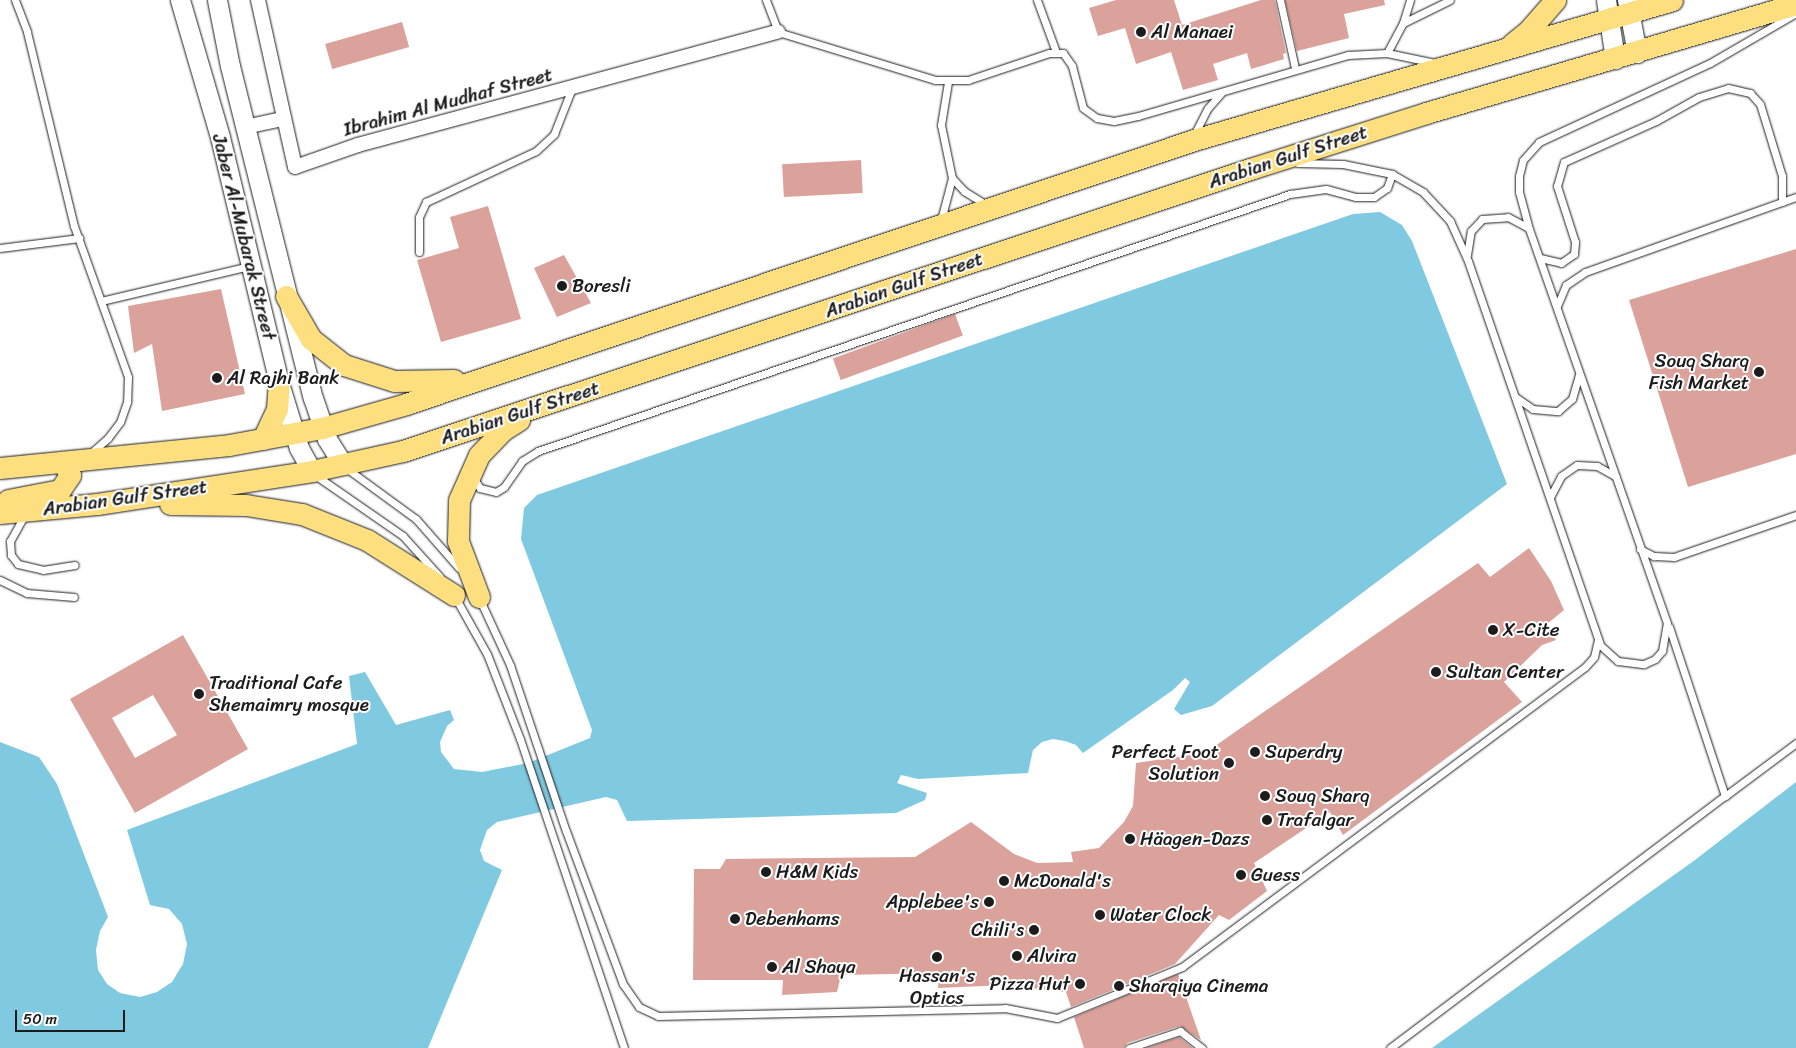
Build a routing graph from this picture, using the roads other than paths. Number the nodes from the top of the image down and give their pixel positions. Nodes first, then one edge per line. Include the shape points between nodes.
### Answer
1 (15, 0) edge
2 (180, 0) edge
3 (216, 0) edge
4 (258, 0) edge
5 (766, 0) edge
6 (1037, 0) edge
7 (1280, 0) edge
8 (1410, 0) edge
9 (1450, 0) edge
10 (1555, 0) edge
11 (1672, 0) edge
12 (1796, 4) edge
13 (1628, 7) edge
14 (1607, 10) edge
15 (1796, 13) edge
16 (1403, 23) junction
17 (223, 30) junction
18 (778, 32) junction
19 (190, 34) junction
20 (1505, 50) junction
21 (1056, 52) junction
22 (1387, 53) junction
23 (1637, 53) junction
24 (1615, 59) junction
25 (1444, 65) junction
26 (1295, 68) junction
27 (948, 82) junction
28 (572, 88) junction
29 (1224, 90) junction
30 (284, 119) junction
31 (245, 127) junction
32 (1189, 141) junction
33 (1253, 168) junction
34 (1392, 174) junction
35 (952, 178) junction
36 (1796, 197) edge
37 (1782, 202) junction
38 (998, 208) junction
39 (934, 229) junction
40 (1529, 229) junction
41 (79, 238) junction
42 (0, 248) edge
43 (419, 252) dead end
44 (1540, 258) junction
45 (1468, 261) junction
46 (252, 266) junction
47 (286, 296) junction
48 (101, 301) junction
49 (1557, 306) junction
50 (1579, 372) junction
51 (494, 374) junction
52 (279, 383) junction
53 (1516, 396) junction
54 (562, 400) junction
55 (322, 428) junction
56 (294, 433) junction
57 (263, 440) junction
58 (70, 461) junction
59 (343, 465) junction
60 (0, 468) edge
61 (472, 469) junction
62 (312, 471) junction
63 (1615, 477) junction
64 (1550, 497) junction
65 (0, 502) edge
66 (97, 504) junction
67 (30, 510) junction
68 (0, 513) edge
69 (1796, 515) edge
70 (1640, 549) junction
71 (75, 565) dead end
72 (0, 580) edge
73 (454, 595) junction
74 (74, 596) dead end
75 (479, 597) junction
76 (1667, 623) junction
77 (1598, 639) junction
78 (1796, 744) edge
79 (1725, 796) junction
80 (624, 1048) edge
81 (1129, 1048) edge
82 (1202, 1048) edge
83 (1390, 1048) edge

1 - 41 lane via 27,32
2 - 19 main road, Jaber Al-Mubarak Street
3 - 17 main road, Jaber Al-Mubarak Street
4 - 30 street, Ibrahim Al Mudhaf Street
5 - 18 lane
6 - 21 lane
7 - 26 lane
8 - 16 lane
9 - 16 lane
10 - 20 main road via 1529,30
11 - 13 main road, Arabian Gulf Street
12 - 23 main road, Arabian Gulf Street
13 - 14 main road, Arabian Gulf Street
13 - 23 main road
14 - 20 main road, Arabian Gulf Street
14 - 24 main road
15 - 40 lane via 1710,63 1532,147 1523,160 1518,184
16 - 22 lane
17 - 19 main road via 206,42 195,41
17 - 31 main road, Jaber Al-Mubarak Street
18 - 27 lane via 924,78
18 - 28 street, Ibrahim Al Mudhaf Street
19 - 46 main road, Jaber Al-Mubarak Street
20 - 25 main road, Arabian Gulf Street
21 - 27 lane via 977,78
21 - 29 lane via 1069,58 1083,108 1105,120 1124,120
22 - 25 lane
22 - 26 lane via 1348,55
23 - 24 main road, Arabian Gulf Street
24 - 33 main road, Arabian Gulf Street via 1426,113
25 - 32 main road, Arabian Gulf Street
26 - 29 lane
27 - 35 lane via 941,125
28 - 30 street, Ibrahim Al Mudhaf Street via 358,145 295,167
28 - 43 lane via 554,134 536,151 426,202 419,217
29 - 32 lane via 1208,108
30 - 31 street
31 - 47 main road, Jaber Al-Mubarak Street
32 - 38 main road, Arabian Gulf Street
33 - 34 lane via 1324,162
33 - 54 main road, Arabian Gulf Street
34 - 45 lane via 1413,185 1440,207 1454,226
34 - 61 lane via 1387,188 1374,197 1356,197 1326,189 1290,194 538,451 522,460 504,487 496,492 480,488
35 - 38 lane via 971,196
35 - 39 lane via 946,210
36 - 37 lane
37 - 44 lane via 1782,176 1760,104 1750,93 1728,88 1699,98 1564,162 1557,186 1575,242 1574,254 1561,263
37 - 49 lane via 1585,272 1566,285
38 - 39 main road, Arabian Gulf Street
39 - 51 main road, Arabian Gulf Street
40 - 44 lane
40 - 45 lane via 1523,222 1508,217 1482,219 1469,236
41 - 42 lane
41 - 48 lane
44 - 49 lane
45 - 53 lane
46 - 48 lane
46 - 52 main road, Jaber Al-Mubarak Street
47 - 51 main road via 311,339 332,359 358,372 394,381 416,382
47 - 55 main road, Jaber Al-Mubarak Street
48 - 58 lane via 125,367 128,394 114,431 96,450
49 - 50 lane
50 - 53 lane via 1576,392 1568,404 1558,410 1533,410
50 - 63 lane
51 - 55 main road, Arabian Gulf Street
52 - 56 main road, Jaber Al-Mubarak Street
52 - 57 main road via 277,409
53 - 64 lane
54 - 59 main road, Arabian Gulf Street via 403,451
54 - 61 main road via 503,430 478,455
55 - 56 main road, Arabian Gulf Street
55 - 59 main road, Jaber Al-Mubarak Street
56 - 57 main road, Arabian Gulf Street
56 - 62 main road, Jaber Al-Mubarak Street
57 - 58 main road, Arabian Gulf Street
58 - 60 main road, Arabian Gulf Street
58 - 65 main road via 70,475 60,490
59 - 62 main road, Arabian Gulf Street
59 - 75 lane via 416,519 458,566
61 - 75 main road via 459,500 457,528 462,556
62 - 66 main road, Arabian Gulf Street
62 - 73 lane via 403,536
63 - 64 lane via 1597,466 1577,465 1561,476
63 - 70 lane
64 - 77 lane
66 - 67 main road, Arabian Gulf Street
66 - 73 main road via 246,505 302,514 367,540
67 - 68 main road, Arabian Gulf Street
67 - 71 lane via 12,534 10,548 14,559 36,570
69 - 70 lane via 1674,557 1654,556
70 - 76 lane
72 - 74 lane via 27,594
73 - 80 lane via 487,654 520,739
75 - 77 lane via 506,656 627,994 650,1014 733,1016 1005,1008 1057,1018 1182,967 1585,667 1594,657
76 - 77 lane via 1662,651 1655,660 1644,664 1618,661 1603,649
76 - 79 lane
78 - 79 lane
79 - 83 lane
81 - 82 lane via 1180,1032

